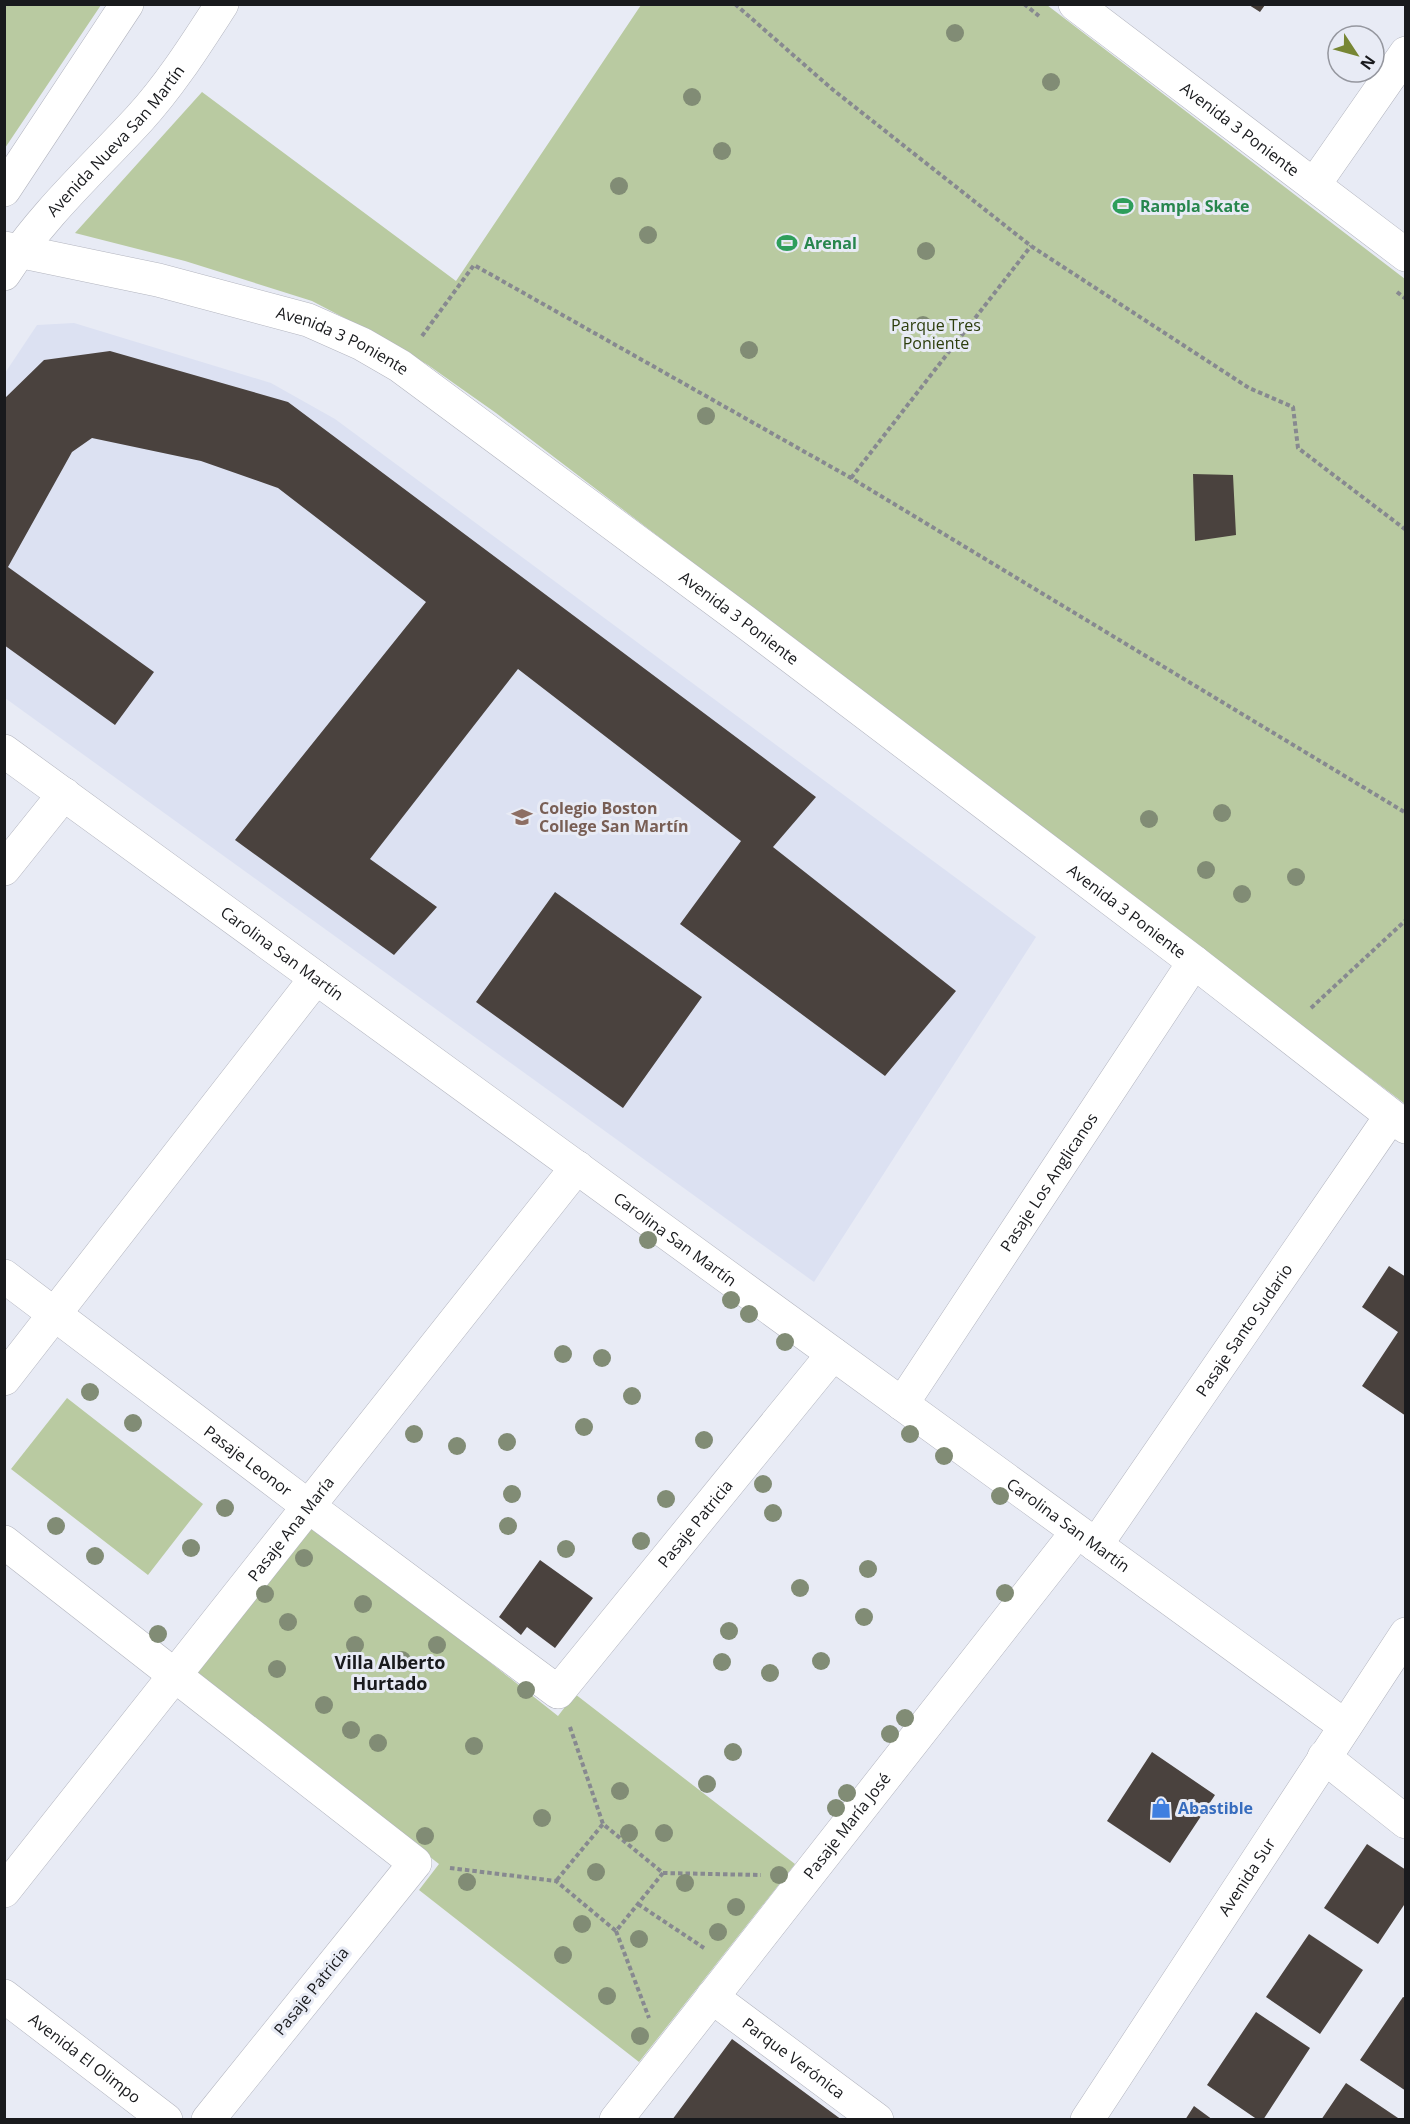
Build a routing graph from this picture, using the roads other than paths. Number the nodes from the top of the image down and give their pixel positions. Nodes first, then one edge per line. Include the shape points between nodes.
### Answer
1 (127, 4) edge
2 (222, 4) edge
3 (1076, 4) edge
4 (1406, 53) edge
5 (1314, 185) junction
6 (4, 190) edge
7 (1406, 255) edge
8 (10, 257) edge
9 (4, 751) edge
10 (64, 794) junction
11 (4, 869) edge
12 (1194, 962) junction
13 (316, 978) junction
14 (1398, 1121) edge
15 (577, 1167) junction
16 (4, 1276) edge
17 (55, 1314) junction
18 (832, 1354) junction
19 (4, 1379) edge
20 (902, 1404) junction
21 (308, 1506) junction
22 (1087, 1539) junction
23 (4, 1542) edge
24 (1406, 1634) edge
25 (175, 1675) junction
26 (558, 1692) joint
27 (1345, 1726) junction
28 (1324, 1757) junction
29 (1406, 1822) edge
30 (4, 1890) edge
31 (4, 1996) edge
32 (712, 1997) junction
33 (166, 2120) edge
34 (208, 2120) edge
35 (616, 2120) edge
36 (876, 2120) edge
37 (1087, 2120) edge

1 - 6 street
2 - 8 street, Avenida Nueva San Martín via 161,94
3 - 5 street, Avenida 3 Poniente
4 - 5 street
5 - 7 street, Avenida 3 Poniente
8 - 12 street, Avenida 3 Poniente via 158,279 308,320 400,366
9 - 10 street, Carolina San Martín
10 - 11 street
10 - 13 street, Carolina San Martín
12 - 14 street, Avenida 3 Poniente
12 - 20 street, Pasaje Los Anglicanos
13 - 15 street, Carolina San Martín
13 - 17 street
14 - 22 street, Pasaje Santo Sudario
15 - 18 street, Carolina San Martín
15 - 21 street, Pasaje Ana María
16 - 17 street, Pasaje Leonor
17 - 19 street
17 - 21 street, Pasaje Leonor
18 - 20 street, Carolina San Martín
18 - 26 street, Pasaje Patricia
20 - 22 street, Carolina San Martín
21 - 25 street, Pasaje Ana María
21 - 26 street, Pasaje Leonor
22 - 27 street, Carolina San Martín
22 - 32 street, Pasaje María José via 807,1876
23 - 25 street
24 - 27 street, Avenida Sur
25 - 30 street, Pasaje Ana María
25 - 34 street, Pasaje Patricia via 415,1863
27 - 28 street, Avenida Sur
28 - 29 street
28 - 37 street, Avenida Sur
31 - 33 street, Avenida El Olimpo
32 - 35 street, Pasaje María José
32 - 36 street, Parque Verónica

